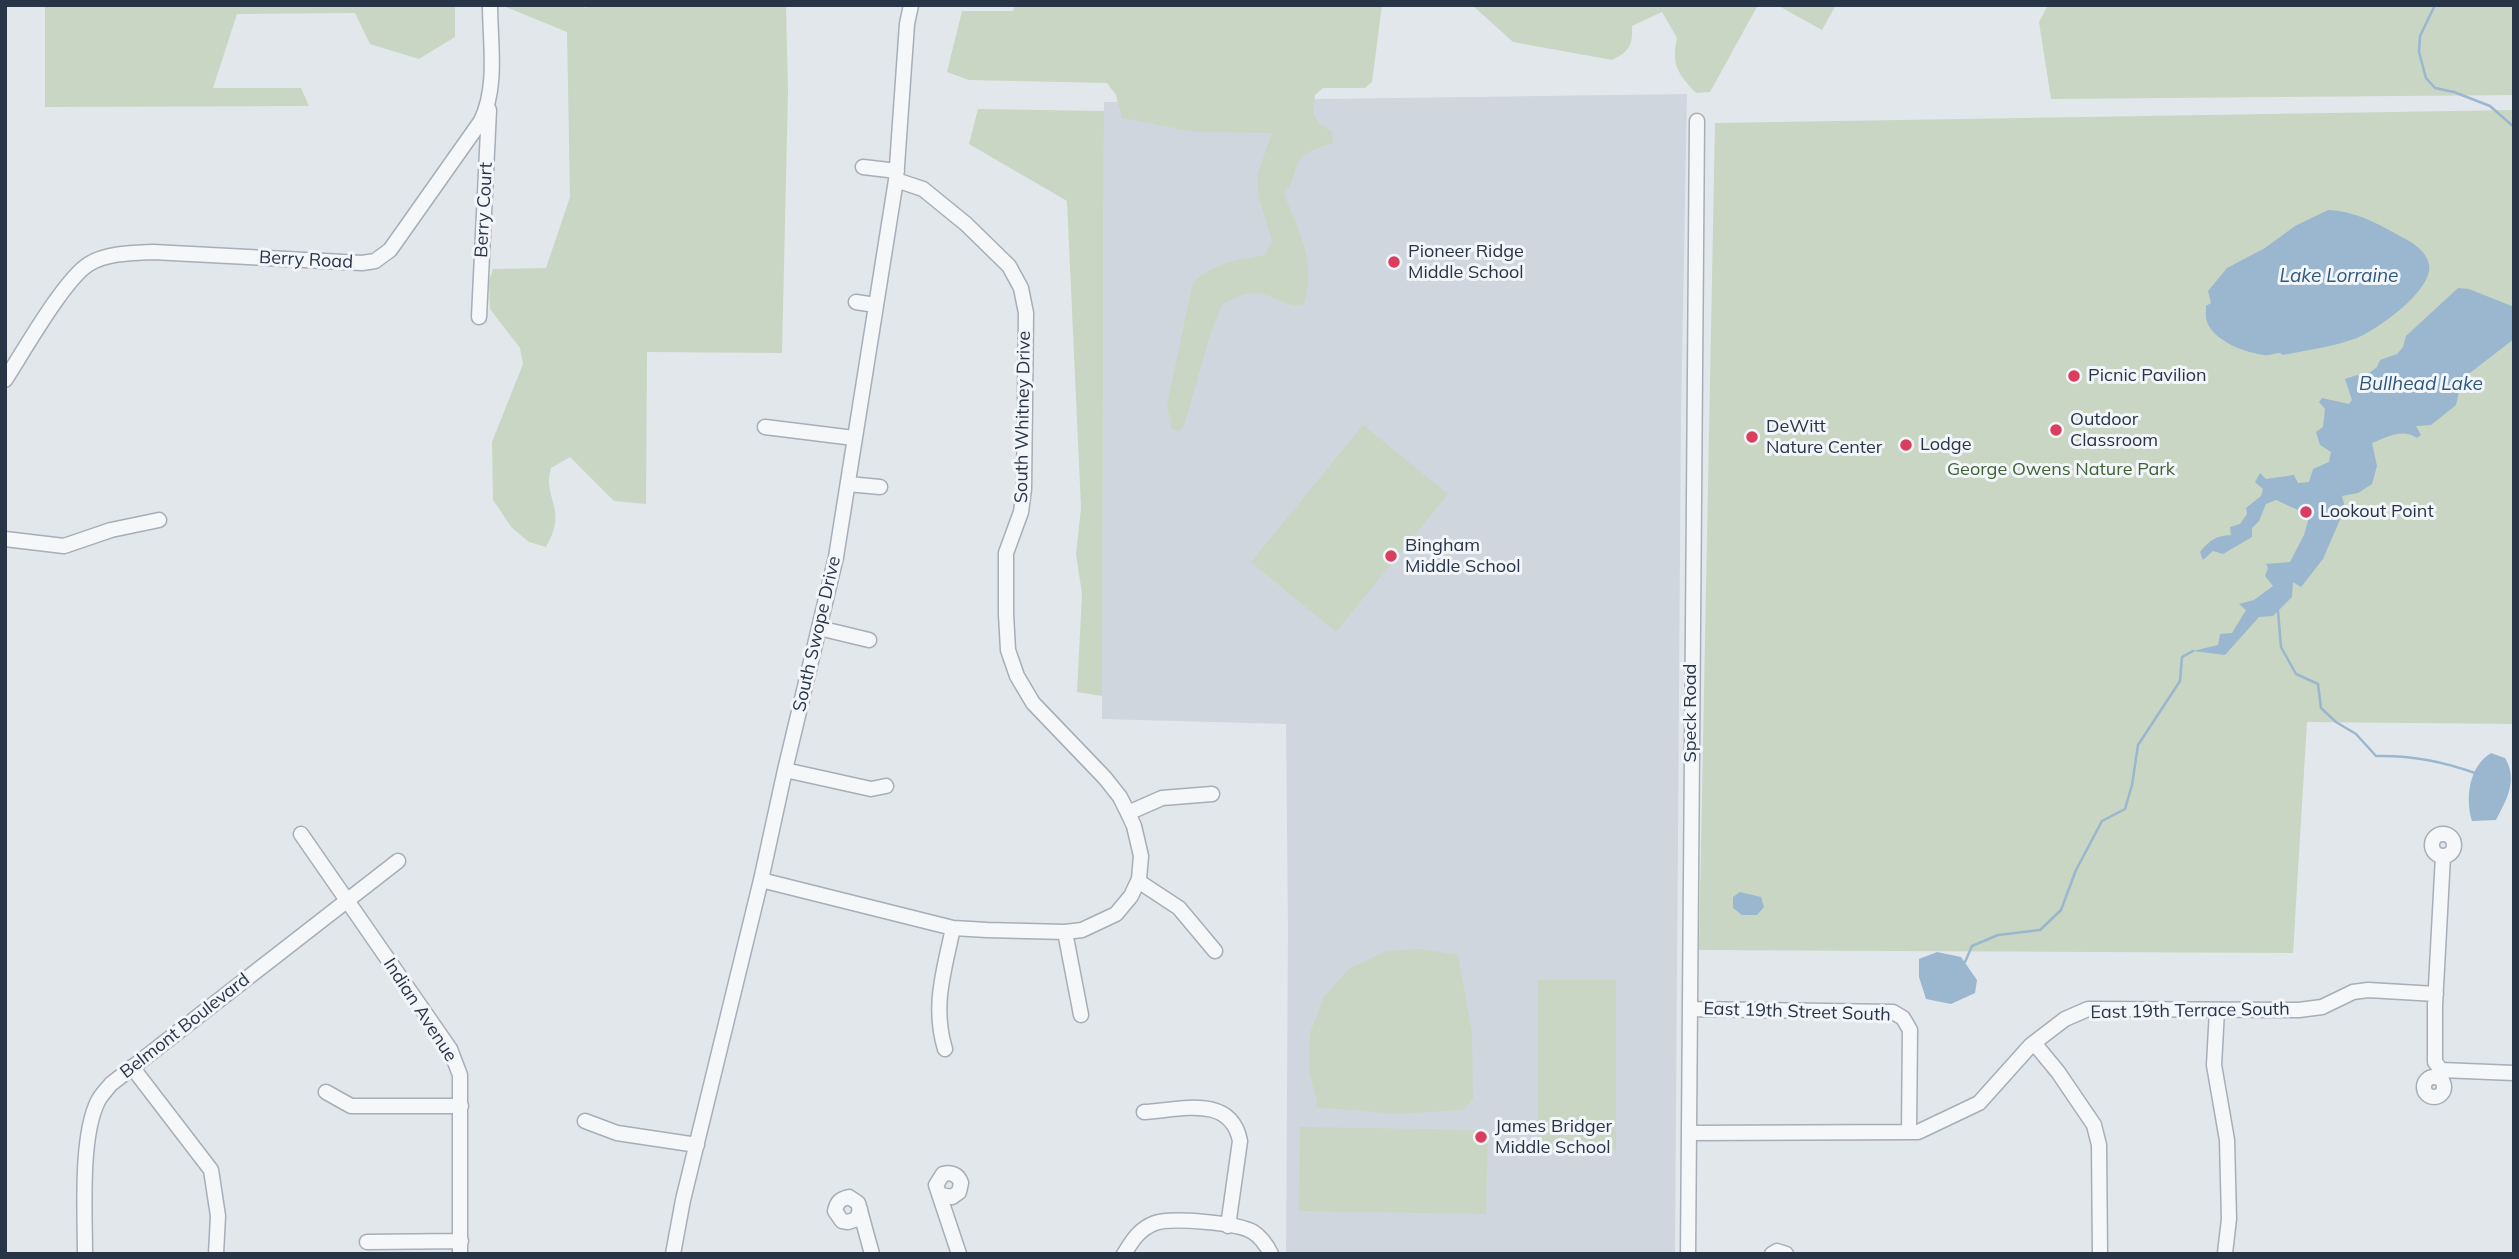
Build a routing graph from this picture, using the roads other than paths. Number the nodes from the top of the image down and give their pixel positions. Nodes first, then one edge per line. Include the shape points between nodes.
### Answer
1 (490, 5) edge
2 (911, 5) edge
3 (489, 102) junction
4 (1698, 121) dead end
5 (863, 167) dead end
6 (896, 175) junction
7 (856, 302) dead end
8 (875, 305) junction
9 (479, 317) dead end
10 (5, 380) edge
11 (765, 427) dead end
12 (854, 438) junction
13 (848, 484) junction
14 (880, 487) dead end
15 (159, 520) dead end
16 (5, 539) edge
17 (819, 628) junction
18 (869, 640) dead end
19 (785, 769) junction
20 (886, 786) dead end
21 (1212, 794) dead end
22 (1128, 813) junction
23 (301, 834) dead end
24 (2443, 856) dead end
25 (397, 861) dead end
26 (761, 880) junction
27 (1138, 881) junction
28 (347, 900) junction
29 (953, 928) junction
30 (1065, 932) junction
31 (1215, 951) dead end
32 (2436, 994) junction
33 (1691, 1009) junction
34 (2217, 1010) junction
35 (1081, 1015) dead end
36 (2034, 1043) junction
37 (945, 1049) dead end
38 (132, 1067) junction
39 (2514, 1073) edge
40 (326, 1092) dead end
41 (461, 1106) junction
42 (1144, 1112) dead end
43 (585, 1121) dead end
44 (1909, 1132) junction
45 (1689, 1133) junction
46 (697, 1145) junction
47 (941, 1195) dead end
48 (860, 1209) dead end
49 (1228, 1226) junction
50 (367, 1242) dead end
51 (461, 1247) edge
52 (2225, 1253) edge
53 (85, 1254) edge
54 (216, 1254) edge
55 (673, 1254) edge
56 (872, 1254) edge
57 (959, 1254) edge
58 (1124, 1254) edge
59 (1271, 1254) edge
60 (1688, 1254) edge
61 (1772, 1254) edge
62 (1786, 1254) edge
63 (2101, 1254) edge
64 (2219, 1254) edge

1 - 3 street, Berry Road
2 - 6 street, South Swope Drive
3 - 9 street, Berry Court
3 - 10 street, Berry Road via 481,121 390,250 375,261 118,254 88,264 64,290
4 - 33 street, Speck Road
5 - 6 street, South Whitney Drive
6 - 8 street, South Swope Drive
6 - 22 street, South Whitney Drive via 923,189 966,224 1009,266 1021,288 1026,313 1024,489 1006,553 1008,650 1032,703 1105,778
7 - 8 street
8 - 12 street, South Swope Drive
11 - 12 street
12 - 13 street, South Swope Drive
13 - 14 street
13 - 17 street, South Swope Drive
15 - 16 street via 64,545
17 - 18 street
17 - 19 street, South Swope Drive
19 - 20 street via 871,789
19 - 26 street, South Swope Drive
21 - 22 street via 1162,798
22 - 27 street, South Whitney Drive via 1141,856
23 - 28 street, Indian Avenue
24 - 32 street
25 - 28 street, Belmont Boulevard
26 - 29 street
26 - 46 street, South Swope Drive
27 - 30 street via 1116,914
27 - 31 street via 1179,908
28 - 38 street, Belmont Boulevard
28 - 41 street, Indian Avenue via 450,1049 460,1075
29 - 30 street
29 - 37 street via 938,1005
30 - 35 street
32 - 34 street, East 19th Terrace South via 2368,990 2322,1007
32 - 39 street via 2435,1062 2439,1073
33 - 44 street, East 19th Street South via 1892,1012 1903,1018 1910,1030
33 - 45 street, Speck Road
34 - 36 street, East 19th Terrace South via 2088,1009 2065,1019
34 - 52 street via 2214,1065 2227,1140
36 - 44 street, East 19th Terrace South via 1979,1103 1931,1127
36 - 63 street via 2094,1125 2099,1145
38 - 53 street, Belmont Boulevard via 111,1084 94,1111 86,1172
38 - 54 street via 211,1170 218,1216
40 - 41 street via 351,1106
41 - 51 street, Indian Avenue
42 - 49 street via 1207,1108 1233,1120 1240,1141
43 - 46 street via 617,1133
44 - 45 street, East 19th Terrace South
45 - 60 street, Speck Road
46 - 55 street, South Swope Drive
47 - 57 street
48 - 56 street
49 - 58 street via 1155,1223 1141,1231
49 - 59 street via 1251,1231
50 - 51 street
52 - 64 street
61 - 62 street

